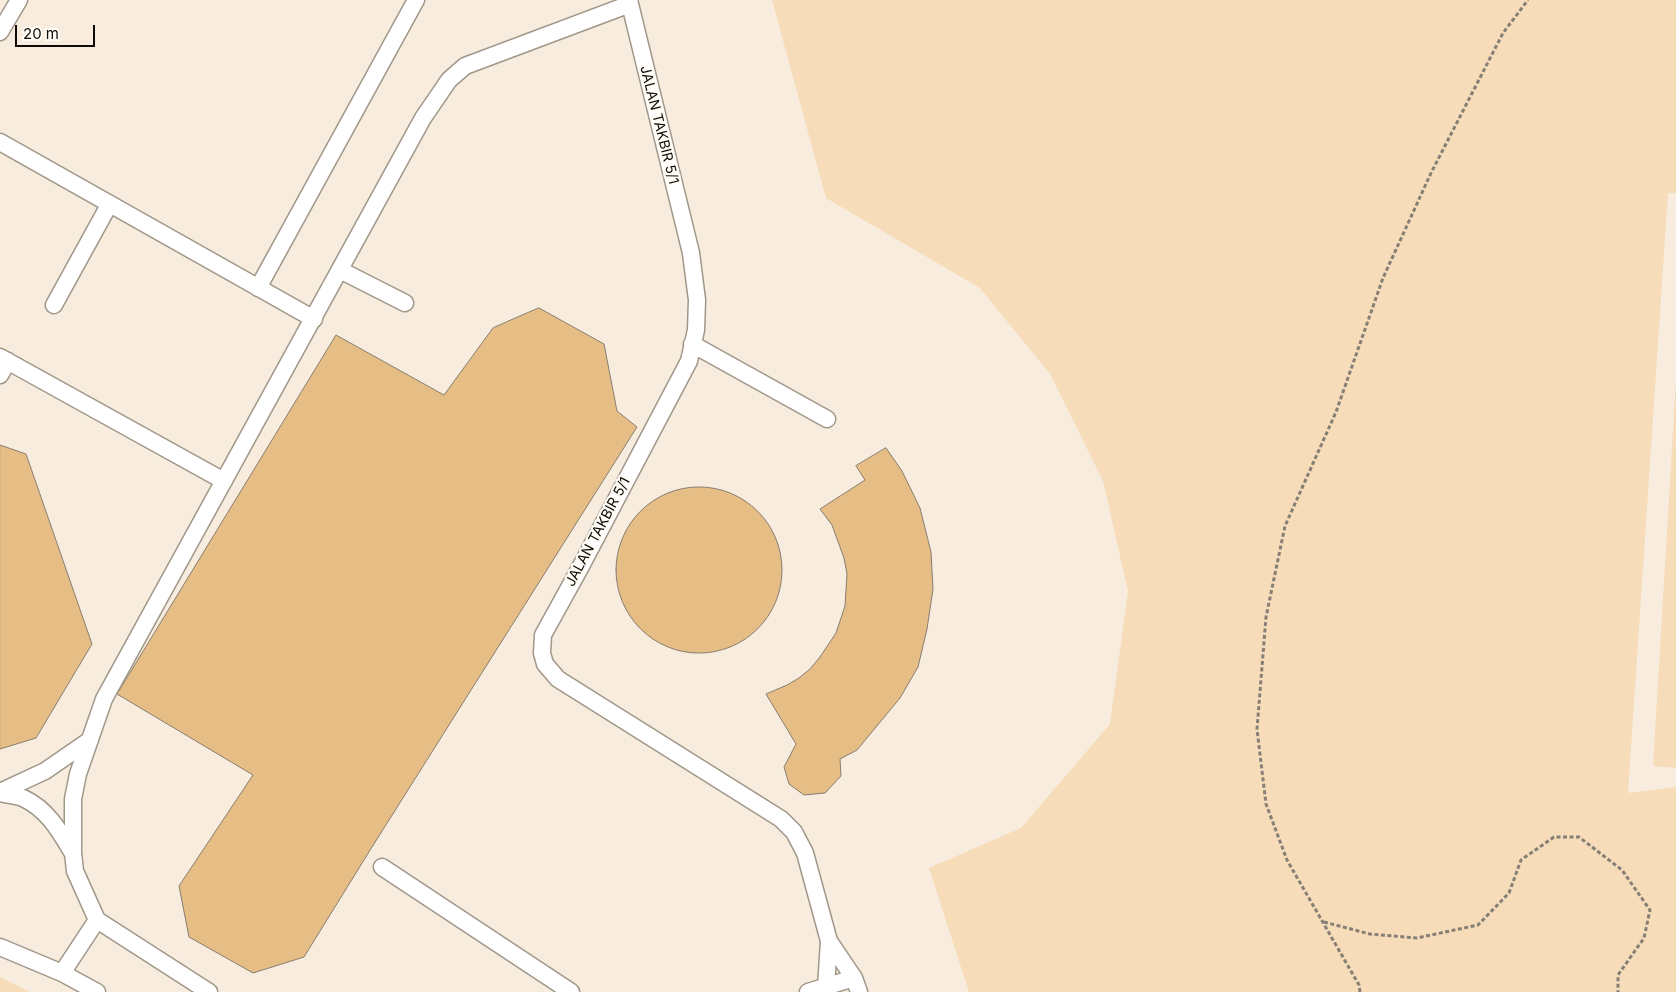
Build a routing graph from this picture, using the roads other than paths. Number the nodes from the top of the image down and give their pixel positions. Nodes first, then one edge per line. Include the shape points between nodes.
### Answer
1 (19, 0) edge
2 (416, 0) edge
3 (629, 2) edge
4 (0, 32) edge
5 (0, 142) edge
6 (109, 205) junction
7 (340, 270) junction
8 (258, 288) junction
9 (405, 304) dead end
10 (54, 305) dead end
11 (314, 319) junction
12 (692, 344) junction
13 (3, 364) edge
14 (828, 419) dead end
15 (224, 481) junction
16 (90, 740) junction
17 (0, 792) edge
18 (73, 852) junction
19 (382, 866) dead end
20 (97, 920) junction
21 (829, 941) junction
22 (0, 947) edge
23 (62, 972) junction
24 (856, 985) edge
25 (826, 990) edge
26 (97, 992) edge
27 (209, 992) edge
28 (571, 992) edge
29 (808, 992) edge

1 - 4 lane
2 - 8 lane
3 - 7 lane via 465,66 449,80 423,118
3 - 12 lane, JALAN TAKBIR 5/1 via 691,254 697,300
5 - 6 lane
6 - 8 lane
6 - 10 lane
7 - 9 lane
7 - 11 lane
8 - 11 lane
11 - 15 lane
12 - 14 lane
12 - 21 lane, JALAN TAKBIR 5/1 via 689,361 543,635 542,653 545,664 558,679 782,819 794,832 805,853
13 - 15 lane
15 - 16 lane via 104,699
16 - 17 lane via 45,771
16 - 18 lane via 73,799
17 - 18 lane via 23,798 46,813
18 - 20 lane via 75,871
19 - 28 lane
20 - 23 lane
20 - 27 lane
21 - 24 lane
21 - 25 lane
22 - 23 lane
23 - 26 lane
24 - 25 lane
25 - 29 lane

